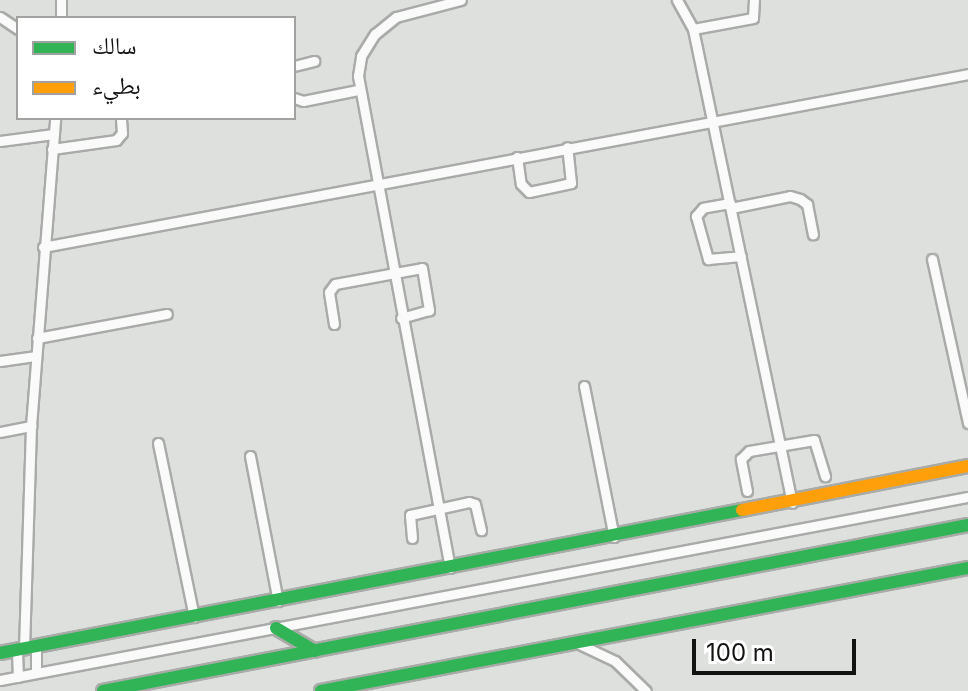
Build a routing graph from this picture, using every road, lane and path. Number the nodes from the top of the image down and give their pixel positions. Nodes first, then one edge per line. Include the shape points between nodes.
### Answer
1 (456, 0) edge
2 (677, 0) edge
3 (754, 0) edge
4 (693, 29) junction
5 (314, 61) dead end
6 (296, 66) edge
7 (968, 74) edge
8 (358, 90) junction
9 (296, 98) edge
10 (55, 120) edge
11 (121, 120) edge
12 (713, 120) junction
13 (54, 134) junction
14 (0, 141) edge
15 (567, 147) junction
16 (52, 149) junction
17 (517, 157) junction
18 (374, 184) junction
19 (730, 206) junction
20 (813, 234) dead end
21 (43, 247) junction
22 (741, 256) junction
23 (932, 259) dead end
24 (392, 271) junction
25 (167, 314) dead end
26 (401, 318) junction
27 (334, 324) dead end
28 (37, 338) junction
29 (35, 356) junction
30 (0, 361) edge
31 (584, 386) dead end
32 (968, 423) edge
33 (31, 426) junction
34 (0, 432) edge
35 (158, 443) dead end
36 (780, 445) junction
37 (250, 456) dead end
38 (968, 466) edge
39 (825, 476) dead end
40 (747, 491) dead end
41 (968, 497) edge
42 (792, 503) junction
43 (439, 508) junction
44 (968, 525) edge
45 (481, 530) dead end
46 (614, 537) junction
47 (412, 538) dead end
48 (450, 568) junction
49 (968, 568) edge
50 (278, 601) junction
51 (194, 617) junction
52 (276, 628) junction
53 (577, 643) junction
54 (25, 649) junction
55 (315, 651) junction
56 (0, 653) edge
57 (36, 673) junction
58 (18, 677) junction
59 (0, 680) edge
60 (103, 691) edge
61 (321, 691) edge
62 (646, 691) edge

1 - 8 street via 396,17 375,34 361,56
2 - 4 street
3 - 4 street via 753,18
4 - 12 street
5 - 6 street
7 - 12 street
8 - 9 street
8 - 18 street
10 - 13 street
11 - 16 street via 122,133 116,140
12 - 15 street
12 - 19 street
13 - 14 street
13 - 16 street
15 - 17 street
15 - 17 street via 571,183 542,190 523,189
16 - 21 street
17 - 18 street
18 - 21 street
18 - 24 street
19 - 20 street via 800,199 807,204
19 - 22 street
19 - 22 street via 703,208 696,216 708,259
21 - 28 street
22 - 36 street
23 - 32 street
24 - 26 street
24 - 26 street via 417,266 424,273 429,310
24 - 27 street via 335,284 329,292
25 - 28 street
26 - 43 street
28 - 29 street
29 - 30 street
29 - 33 street
31 - 46 street
33 - 34 street
33 - 54 street
35 - 51 street
36 - 39 street via 816,441
36 - 40 street via 742,456
36 - 42 street
37 - 50 street
38 - 42 street
41 - 52 street
42 - 46 street
43 - 45 street via 473,502
43 - 47 street via 410,515
43 - 48 street
44 - 55 street
46 - 48 street
48 - 50 street
49 - 53 street
50 - 51 street
51 - 54 street
52 - 55 street
52 - 57 street
53 - 61 street
53 - 62 street via 615,661
54 - 56 street
54 - 57 street
54 - 58 street
55 - 60 street
57 - 58 street
58 - 59 street

